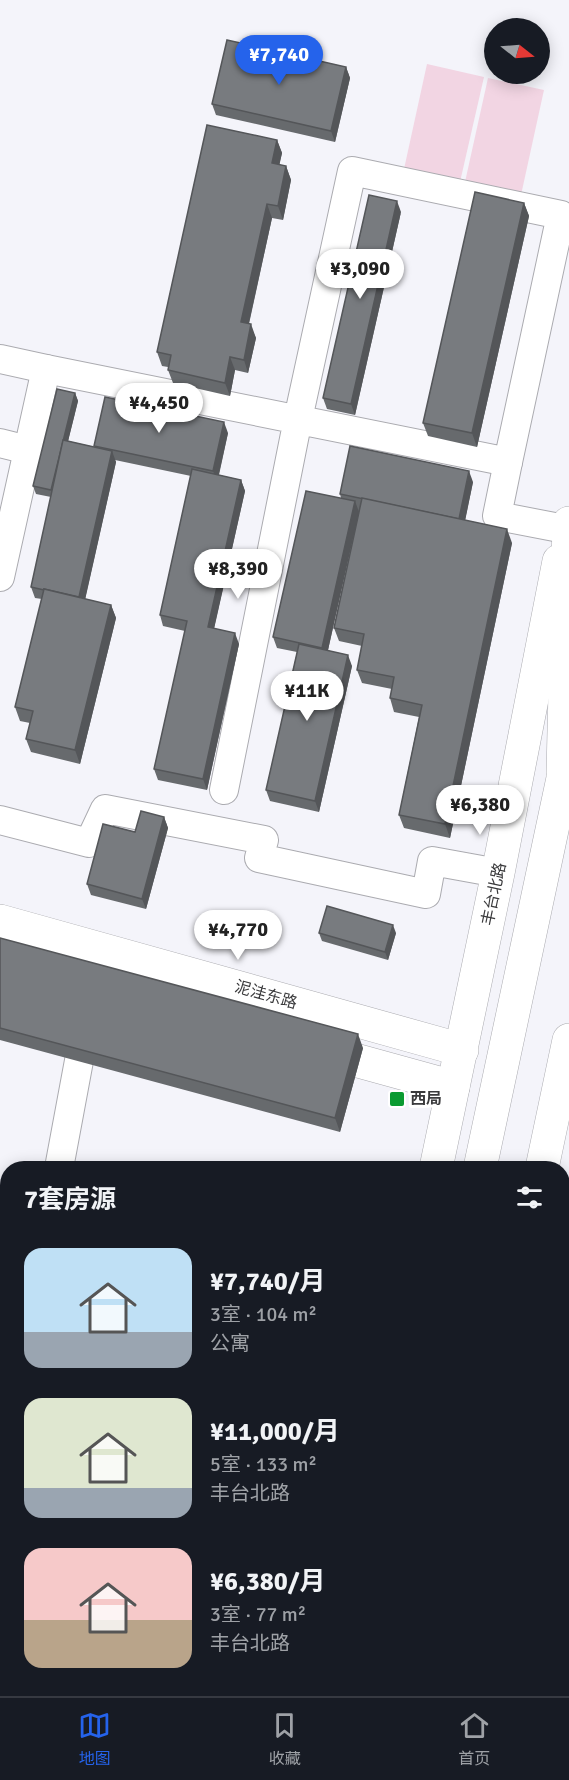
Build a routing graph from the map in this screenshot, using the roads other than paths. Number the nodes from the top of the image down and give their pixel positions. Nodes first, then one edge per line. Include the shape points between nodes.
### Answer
1 (0, 358) edge
2 (46, 369) junction
3 (298, 419) junction
4 (0, 443) edge
5 (28, 450) junction
6 (508, 462) junction
7 (568, 522) edge
8 (0, 577) edge
9 (566, 764) edge
10 (224, 790) dead end
11 (0, 820) edge
12 (498, 873) junction
13 (0, 921) edge
14 (90, 997) edge
15 (251, 1021) edge
16 (383, 1028) junction
17 (569, 1040) edge
18 (291, 1042) edge
19 (462, 1050) junction
20 (453, 1086) junction
21 (60, 1161) edge
22 (437, 1161) edge
23 (481, 1161) edge
24 (543, 1161) edge

1 - 2 street
2 - 3 street
2 - 5 street
3 - 6 street
3 - 6 street via 352,171 561,215
3 - 10 street
4 - 5 street
5 - 8 street
6 - 7 street via 497,516
7 - 9 main road
7 - 12 main road, 丰台北路
9 - 23 main road
11 - 12 street via 88,843 105,809 264,840 259,858 426,894 432,861
12 - 19 main road, 丰台北路
13 - 16 main road, 泥洼东路
14 - 21 street
15 - 16 main road via 376,1053 386,1047
16 - 19 main road, 泥洼东路
17 - 24 main road
18 - 20 main road
19 - 20 main road, 丰台北路
20 - 22 main road, 丰台北路

